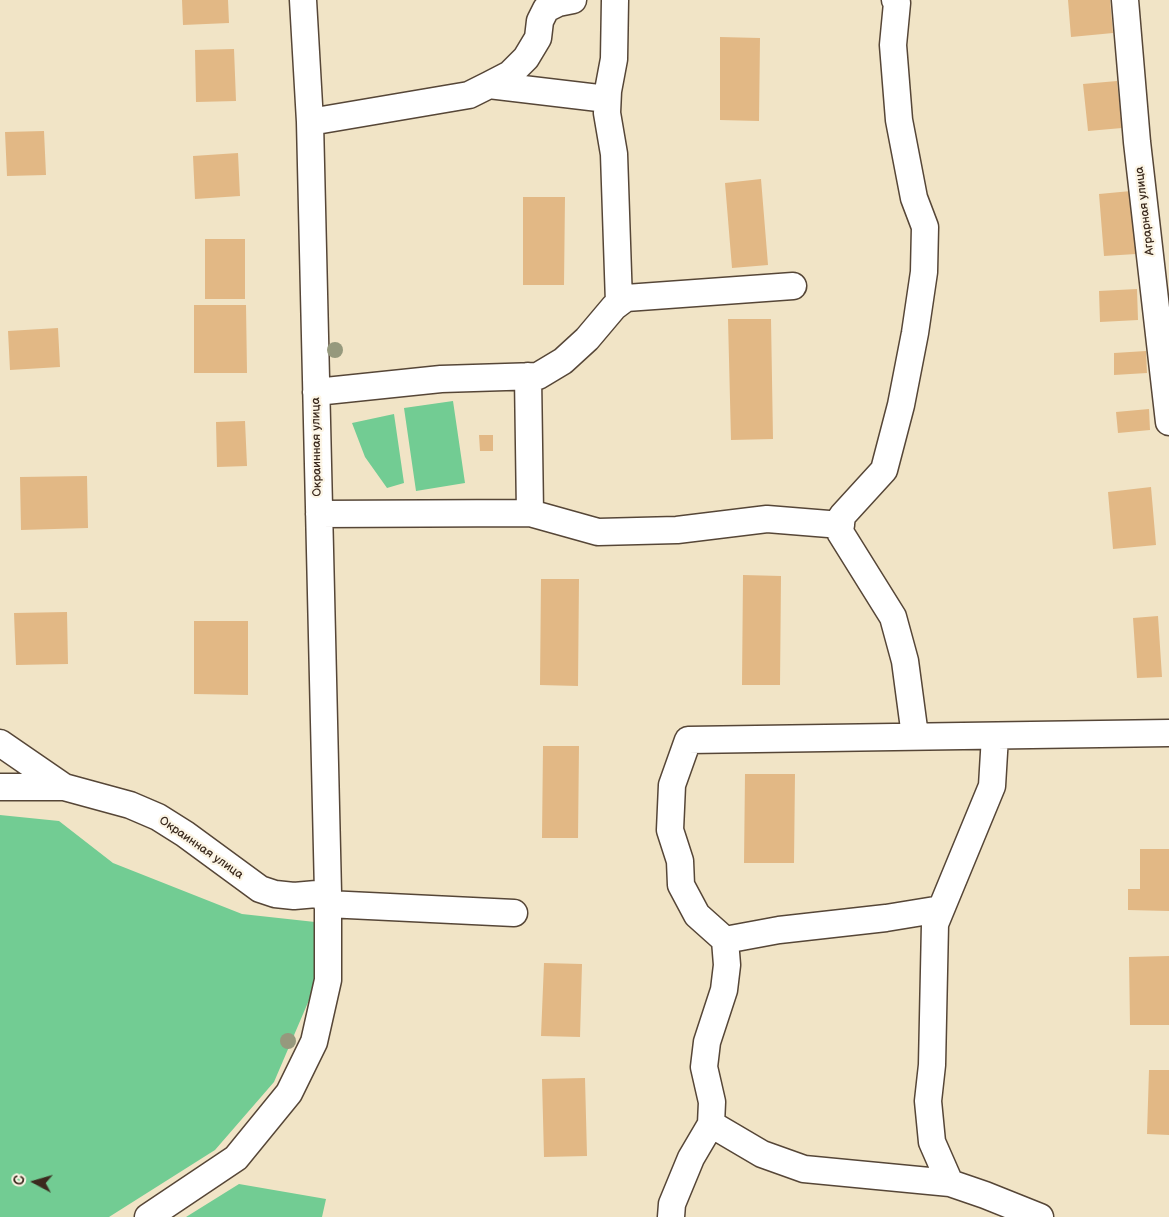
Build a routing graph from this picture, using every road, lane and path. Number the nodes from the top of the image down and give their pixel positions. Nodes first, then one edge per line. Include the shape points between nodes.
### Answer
1 (303, 0) edge
2 (573, 0) edge
3 (615, 0) edge
4 (895, 0) edge
5 (1125, 0) edge
6 (538, 4) edge
7 (489, 85) junction
8 (607, 99) junction
9 (310, 122) junction
10 (793, 286) dead end
11 (619, 303) junction
12 (528, 376) junction
13 (316, 392) junction
14 (1169, 422) edge
15 (530, 513) junction
16 (319, 514) junction
17 (841, 525) junction
18 (1169, 733) edge
19 (915, 736) junction
20 (995, 736) junction
21 (0, 743) edge
22 (0, 786) edge
23 (64, 787) junction
24 (327, 899) junction
25 (941, 908) junction
26 (514, 913) dead end
27 (725, 940) junction
28 (711, 1124) junction
29 (950, 1183) junction
30 (148, 1217) edge
31 (671, 1217) edge
32 (1040, 1217) edge

1 - 9 street, Окраинная улица
2 - 6 street
3 - 8 street via 614,59
4 - 17 street via 893,45 899,120 914,198 925,228 924,272 901,405 884,470 842,516
5 - 14 street, Аграрная улица via 1137,142
6 - 7 street via 538,38 526,58 510,74
7 - 8 street
7 - 9 street via 469,94
8 - 11 street via 614,154
9 - 13 street, Окраинная улица
10 - 11 street via 626,298
11 - 12 street via 563,361 538,376
12 - 13 street via 441,379
12 - 15 street
13 - 16 street, Окраинная улица
15 - 16 street
15 - 17 street via 598,532 677,530 767,519
16 - 24 street, Окраинная улица
17 - 19 street via 840,532 892,617 906,661
18 - 20 street
19 - 20 street
19 - 27 street via 688,740 672,785 670,830 680,862 681,885 697,915
20 - 25 street via 992,786
21 - 23 street, Окраинная улица
22 - 23 street
23 - 24 street, Окраинная улица via 130,805 158,817 260,889 275,894
24 - 26 street
24 - 30 street, Окраинная улица via 328,980 314,1042 288,1094 236,1158
25 - 27 street
25 - 29 street via 935,924 932,1065 928,1102 932,1142
27 - 28 street via 724,990 707,1042 704,1067 712,1102
28 - 29 street via 762,1154 804,1169
28 - 31 street via 691,1158 672,1204
29 - 32 street

